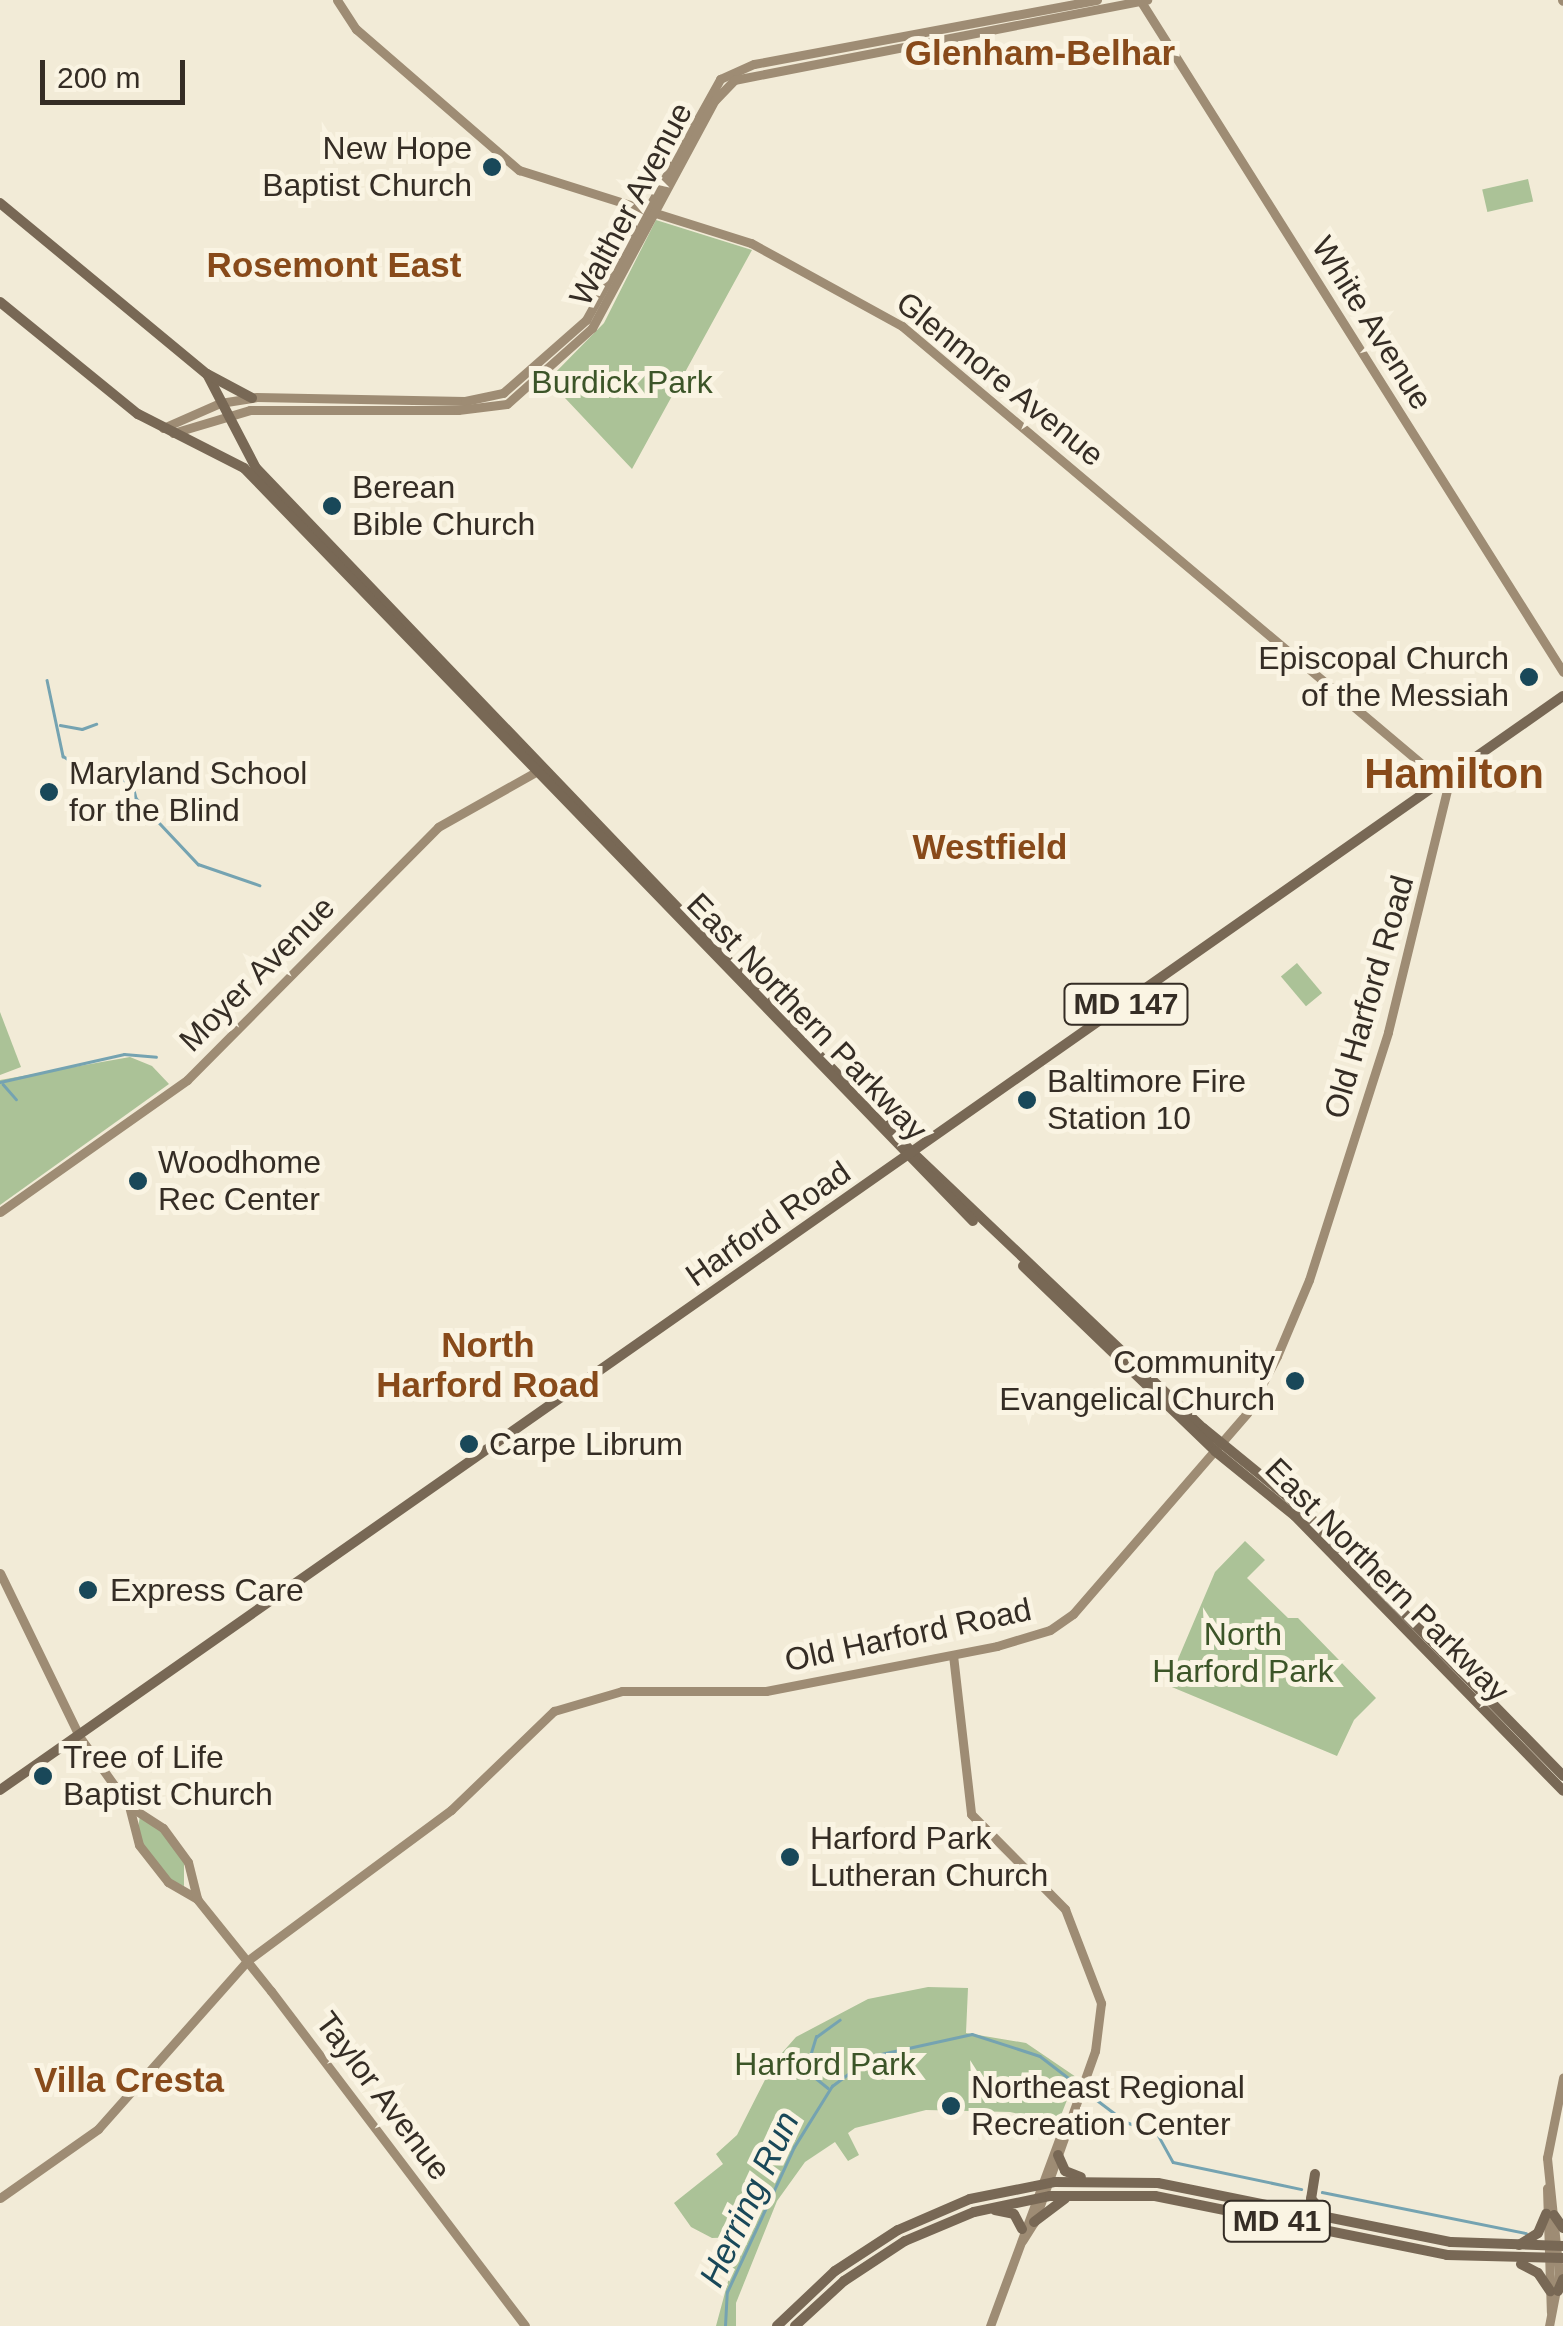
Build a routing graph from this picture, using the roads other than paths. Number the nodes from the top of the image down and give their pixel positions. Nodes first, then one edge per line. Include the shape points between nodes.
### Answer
1 (337, 0) edge
2 (1097, 0) edge
3 (1142, 0) edge
4 (0, 203) edge
5 (650, 212) junction
6 (0, 302) edge
7 (207, 374) junction
8 (252, 398) junction
9 (222, 408) junction
10 (168, 430) junction
11 (362, 585) junction
12 (1563, 672) edge
13 (1563, 696) edge
14 (540, 770) junction
15 (1446, 778) junction
16 (910, 1155) junction
17 (0, 1212) edge
18 (1218, 1447) junction
19 (0, 1573) edge
20 (953, 1655) junction
21 (80, 1736) junction
22 (1563, 1776) edge
23 (0, 1790) edge
24 (1563, 1791) edge
25 (129, 1806) junction
26 (198, 1899) junction
27 (247, 1961) junction
28 (1563, 2078) edge
29 (1066, 2123) junction
30 (1058, 2155) junction
31 (1315, 2174) dead end
32 (1116, 2180) junction
33 (1044, 2184) junction
34 (1093, 2192) junction
35 (1039, 2197) junction
36 (0, 2198) edge
37 (974, 2212) junction
38 (1550, 2214) junction
39 (1344, 2221) junction
40 (1034, 2222) junction
41 (1563, 2228) edge
42 (1022, 2235) junction
43 (1512, 2248) junction
44 (1557, 2253) edge
45 (1510, 2261) junction
46 (1563, 2279) edge
47 (1554, 2291) junction
48 (525, 2326) edge
49 (777, 2326) edge
50 (795, 2326) edge
51 (990, 2326) edge
52 (1549, 2326) edge

1 - 5 street, Glenmore Avenue via 356,29 508,163
2 - 5 street, Walther Avenue via 736,70 707,93
3 - 5 street, Walther Avenue via 743,76 716,100
3 - 12 street, White Avenue
4 - 7 main road
5 - 8 street, Walther Avenue via 582,326 504,393 466,400
5 - 9 street, Walther Avenue via 587,336 506,404 458,410
5 - 15 street, Glenmore Avenue via 752,244 902,326
6 - 10 main road, East Northern Parkway
7 - 8 main road
7 - 9 main road, East Northern Parkway
8 - 9 street, Walther Avenue
9 - 10 street, Walther Avenue
9 - 11 main road, East Northern Parkway via 242,453
10 - 11 main road, East Northern Parkway via 244,468
11 - 14 main road, East Northern Parkway
13 - 15 main road, Harford Road / MD 147
14 - 16 main road, East Northern Parkway
14 - 17 street, Moyer Avenue via 438,827 187,1080
15 - 16 main road, Harford Road / MD 147
15 - 18 street, Old Harford Road via 1406,970 1309,1280 1260,1394
16 - 18 main road, East Northern Parkway
16 - 21 main road, Harford Road / MD 147
18 - 20 street, Old Harford Road via 1063,1622
18 - 22 main road, East Northern Parkway via 1299,1506
18 - 24 main road, East Northern Parkway via 1295,1516
19 - 21 street, Taylor Avenue
20 - 27 street, Old Harford Road via 756,1693 622,1691 558,1708 432,1826
20 - 29 street via 971,1814 1065,1909 1091,1976 1097,2022
21 - 23 main road, Harford Road / MD 147
21 - 25 street, Taylor Avenue
25 - 26 street, Taylor Avenue via 154,1818 184,1857
25 - 26 street, Taylor Avenue via 134,1835 148,1856 168,1882
26 - 27 street, Taylor Avenue
27 - 36 street, Old Harford Road via 98,2129
27 - 48 street, Taylor Avenue
28 - 38 street via 1550,2124
29 - 30 street
29 - 33 street
30 - 32 main road via 1070,2173
30 - 33 street
31 - 39 main road via 1313,2204
32 - 33 main road, MD 41
32 - 39 main road, MD 41
33 - 35 street
33 - 49 main road, MD 41 via 970,2199 898,2230 835,2271
34 - 35 main road, MD 41
34 - 40 main road via 1052,2204
34 - 45 main road, MD 41 via 1155,2196 1431,2252
35 - 37 main road, MD 41
35 - 40 street
35 - 42 street
37 - 42 main road via 1010,2212
37 - 50 main road, MD 41 via 883,2254
38 - 41 main road
38 - 43 main road via 1534,2238
38 - 44 street
39 - 43 main road, MD 41
40 - 42 street
42 - 51 street
43 - 44 main road, MD 41
44 - 45 main road, MD 41
44 - 47 street
45 - 47 main road via 1532,2268
46 - 47 main road
47 - 52 street

